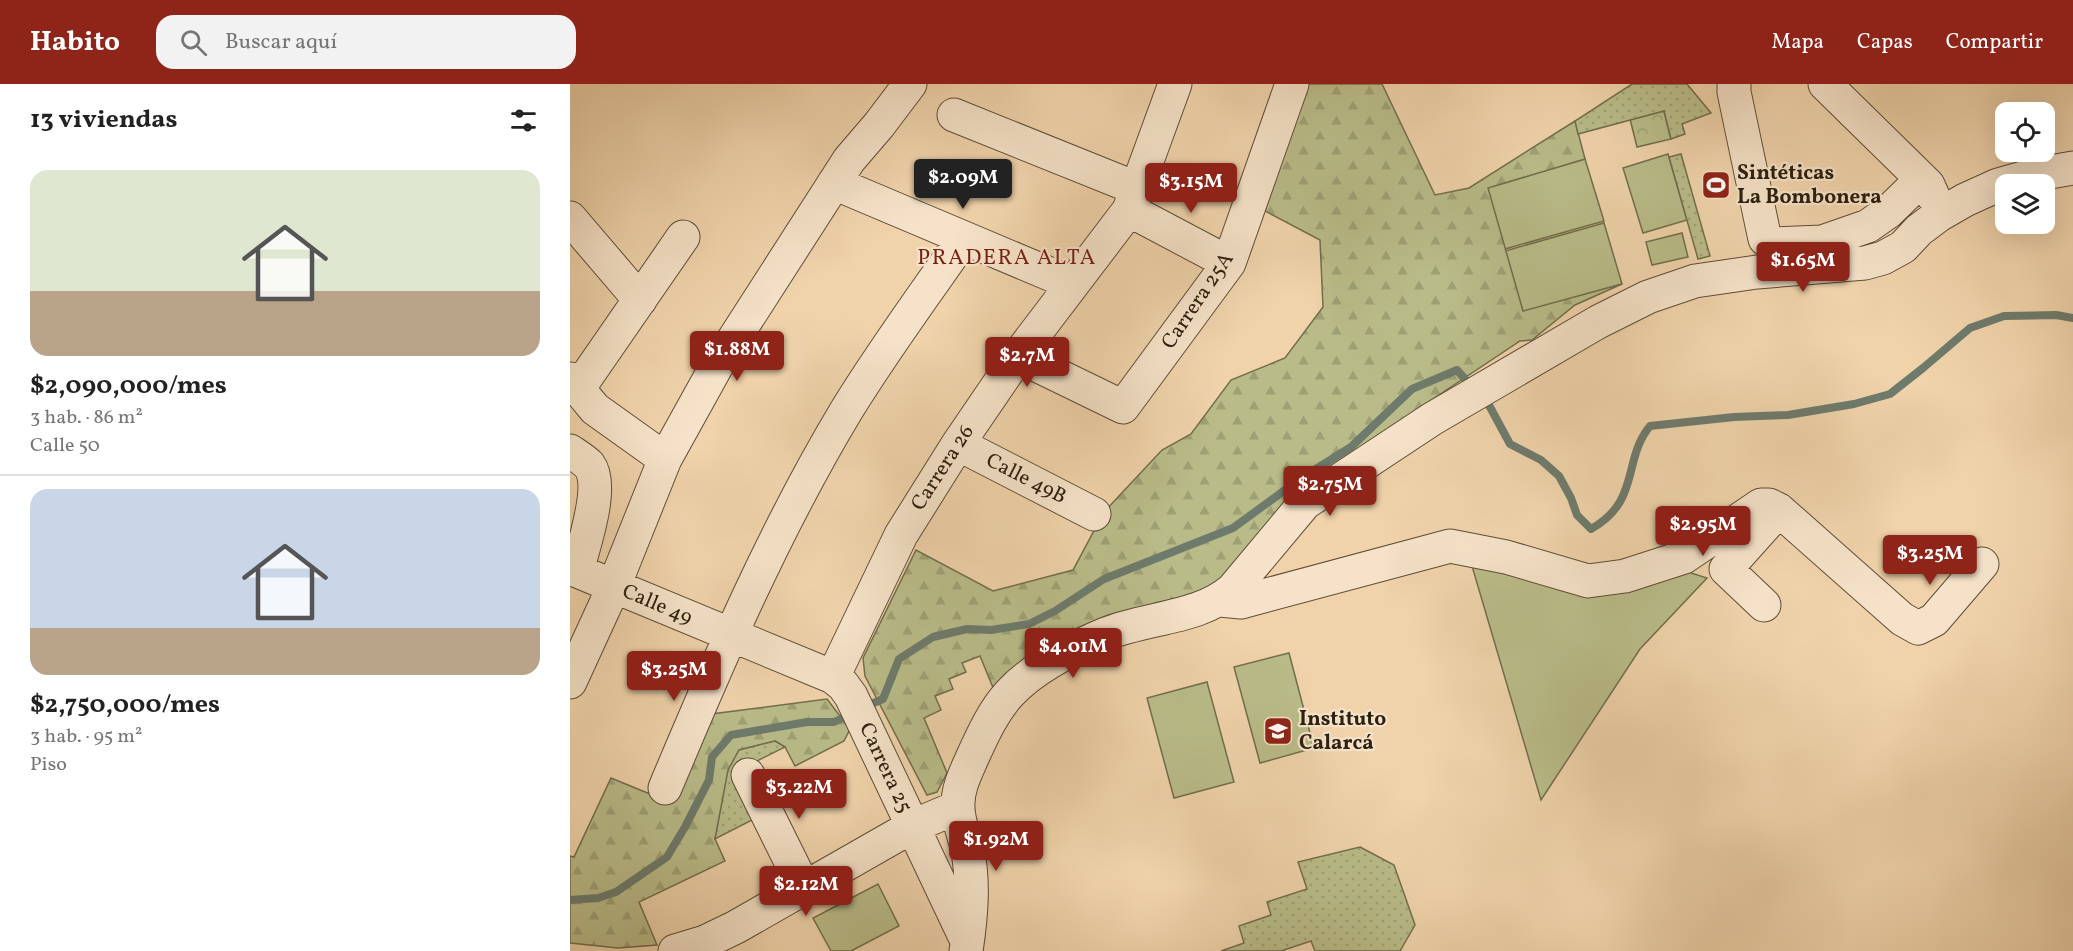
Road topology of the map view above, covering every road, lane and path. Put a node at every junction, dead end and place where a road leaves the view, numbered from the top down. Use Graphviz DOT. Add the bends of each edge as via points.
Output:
graph roads {
  1 [pos="910,84"];
  2 [pos="1175,84"];
  3 [pos="1292,84"];
  4 [pos="1734,84"];
  5 [pos="1825,84"];
  6 [pos="954,115"];
  7 [pos="2073,168"];
  8 [pos="1922,179"];
  9 [pos="834,183"];
  10 [pos="1133,200"];
  11 [pos="1939,215"];
  12 [pos="570,218"];
  13 [pos="683,237"];
  14 [pos="964,238"];
  15 [pos="1229,263"];
  16 [pos="1071,284"];
  17 [pos="640,300"];
  18 [pos="1018,356"];
  19 [pos="574,384"];
  20 [pos="958,444"];
  21 [pos="570,451"];
  22 [pos="665,459"];
  23 [pos="1779,510"];
  24 [pos="1094,514"];
  25 [pos="1982,564"];
  26 [pos="574,569"];
  27 [pos="614,586"];
  28 [pos="1220,600"];
  29 [pos="1764,605"];
  30 [pos="729,635"];
  31 [pos="570,682"];
  32 [pos="842,686"];
  33 [pos="748,775"];
  34 [pos="665,788"];
  35 [pos="958,807"];
  36 [pos="913,826"];
  37 [pos="804,888"];
  38 [pos="967,946"];
  39 [pos="675,951"];
  1 -- 9 [label="street"];
  2 -- 10 [label="street, Carrera 26"];
  3 -- 15 [label="street, Carrera 25A"];
  4 -- 8 [label="street" via="1763,230 1765,238 1773,244 1822,242 1868,226"];
  5 -- 8 [label="street"];
  6 -- 10 [label="street"];
  7 -- 11 [label="street" via="1998,185"];
  8 -- 11 [label="street" via="1928,184"];
  9 -- 14 [label="street"];
  9 -- 22 [label="street" via="716,367"];
  10 -- 15 [label="street"];
  10 -- 16 [label="street, Carrera 26"];
  11 -- 28 [label="street" via="1903,247 1883,258 1695,280 1648,297 1598,322 1432,419 1305,503"];
  12 -- 17 [label="street"];
  13 -- 17 [label="street"];
  14 -- 16 [label="street"];
  14 -- 30 [label="street" via="846,411 785,521"];
  15 -- 18 [label="street, Carrera 25A" via="1123,407"];
  16 -- 18 [label="street, Carrera 26"];
  17 -- 19 [label="street"];
  18 -- 20 [label="street, Carrera 26"];
  19 -- 22 [label="street" via="595,408"];
  20 -- 24 [label="street, Calle 49B"];
  20 -- 32 [label="street, Carrera 26" via="901,535"];
  21 -- 26 [label="street" via="589,465 595,482 592,510"];
  22 -- 27 [label="street"];
  23 -- 25 [label="street" via="1902,619 1918,628 1934,620"];
  23 -- 28 [label="street" via="1761,505 1684,557 1625,576 1588,581 1506,557 1450,546 1241,602"];
  23 -- 29 [label="street" via="1726,569"];
  26 -- 27 [label="street, Calle 49"];
  27 -- 30 [label="street, Calle 49"];
  27 -- 31 [label="street"];
  28 -- 35 [label="street" via="1111,632 1044,666 1010,693 984,731 961,782"];
  30 -- 32 [label="street, Calle 49"];
  30 -- 34 [label="street"];
  32 -- 36 [label="street, Carrera 25"];
  33 -- 37 [label="street"];
  35 -- 36 [label="street"];
  35 -- 38 [label="street" via="971,872"];
  36 -- 37 [label="street"];
  36 -- 38 [label="street, Carrera 25"];
  37 -- 39 [label="street" via="715,937"];
}
